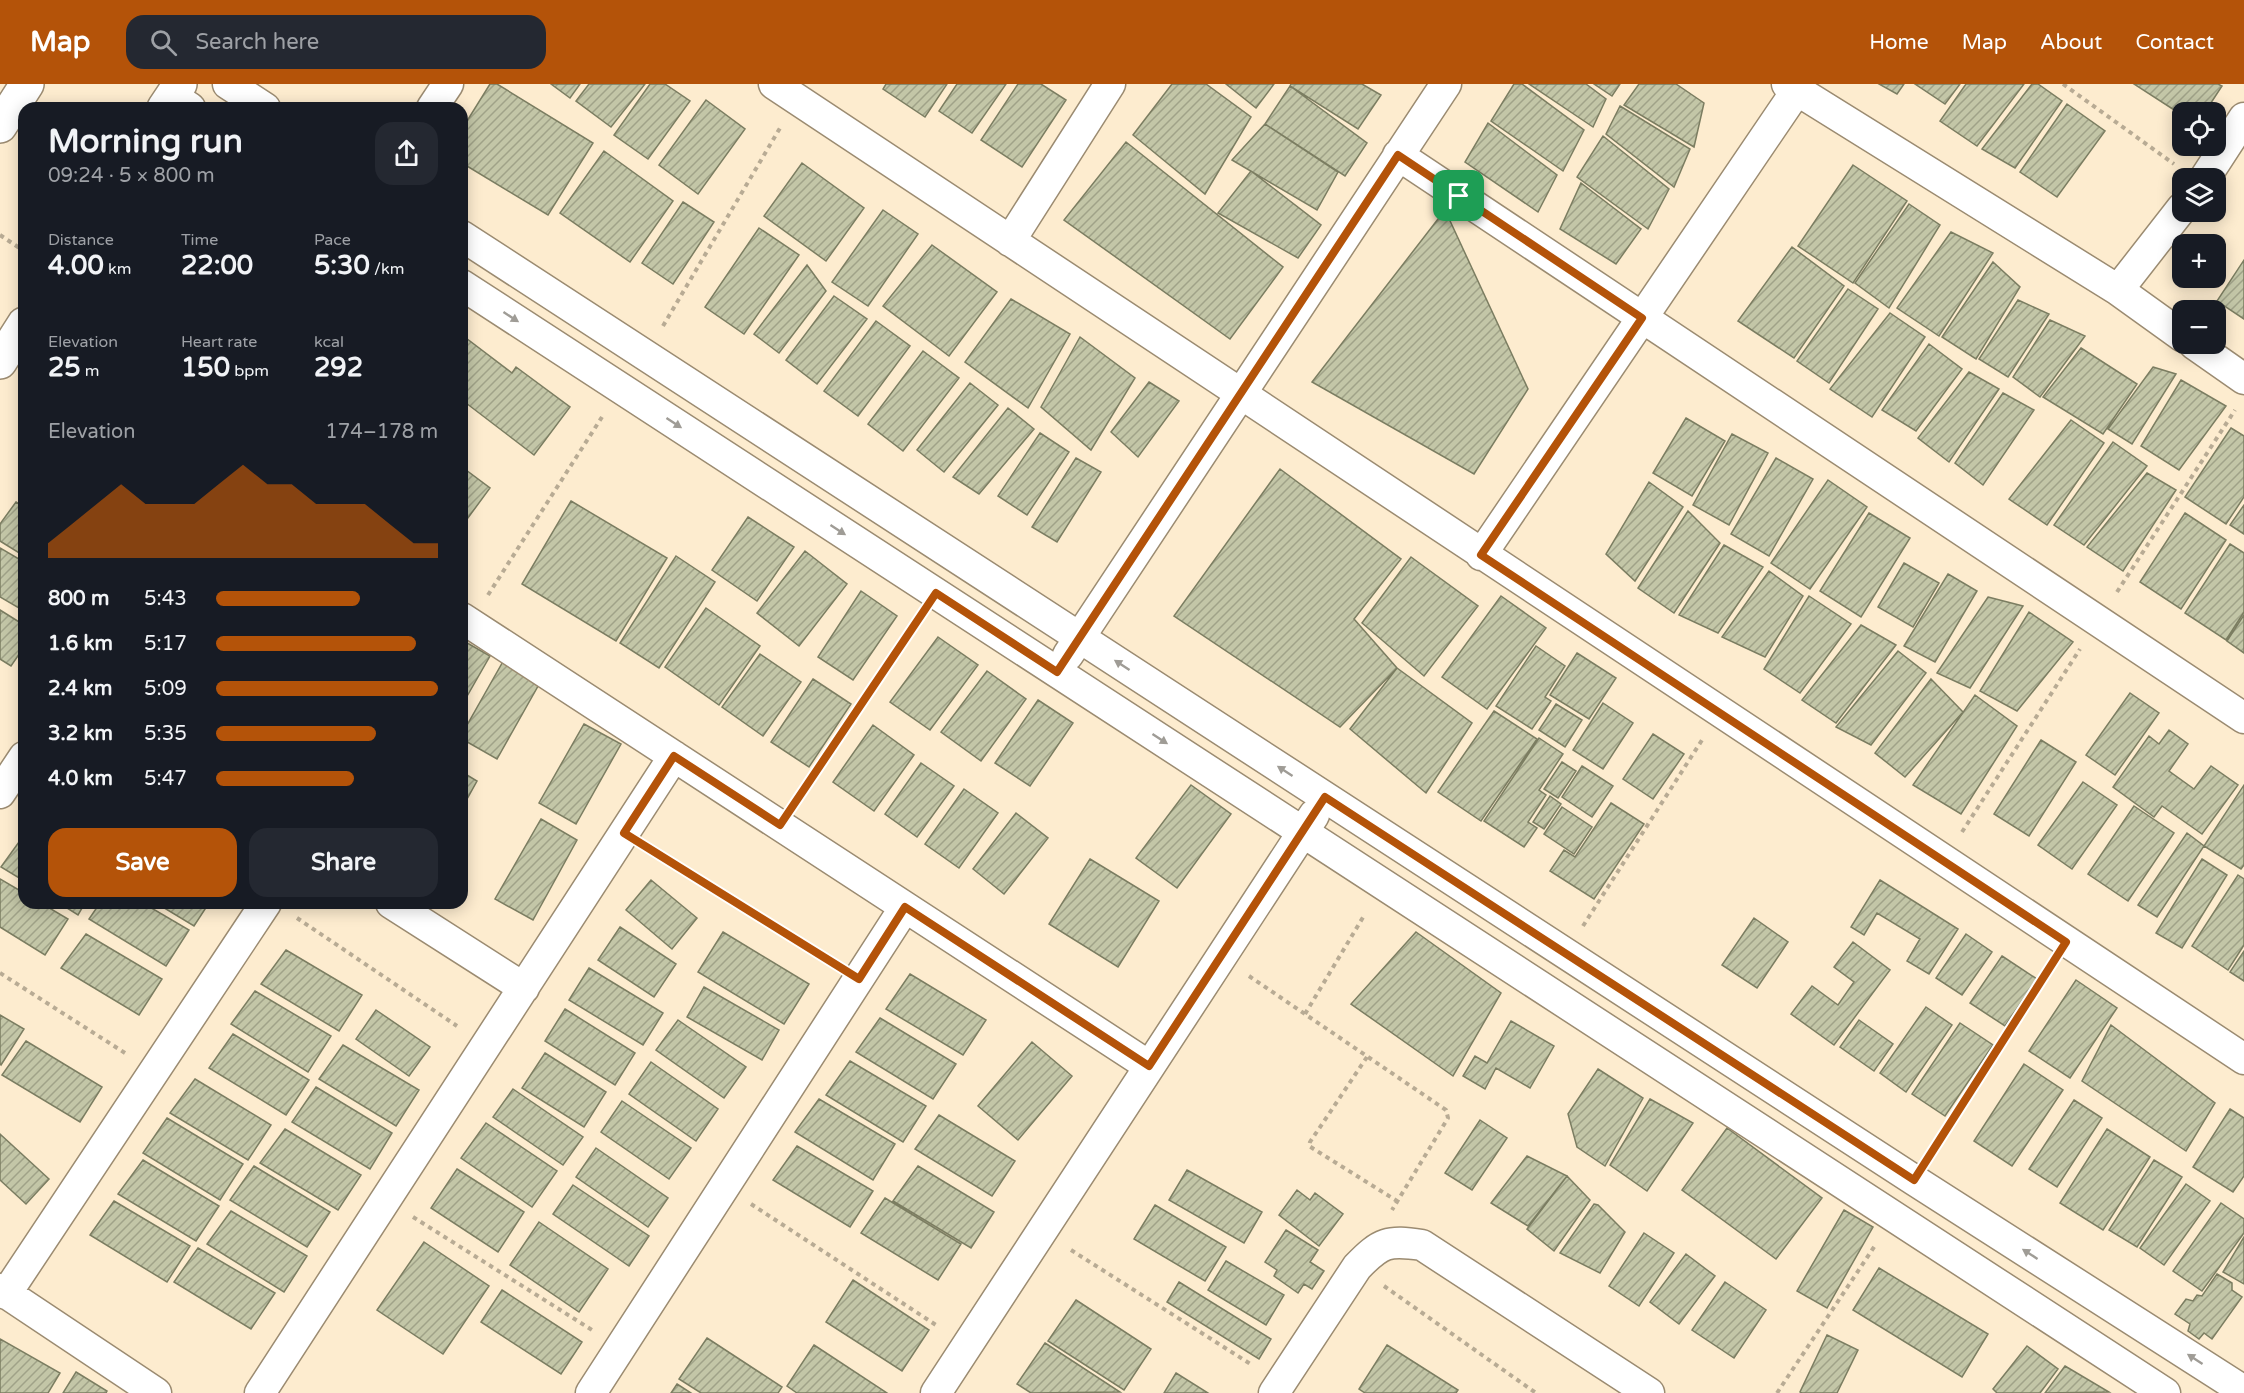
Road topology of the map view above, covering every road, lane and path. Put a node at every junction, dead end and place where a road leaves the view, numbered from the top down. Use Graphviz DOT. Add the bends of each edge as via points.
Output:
graph roads {
  1 [pos="27,84"];
  2 [pos="228,84"];
  3 [pos="448,84"];
  4 [pos="1110,84"];
  5 [pos="1446,84"];
  6 [pos="2063,84"];
  7 [pos="1792,87"];
  8 [pos="786,92"];
  9 [pos="256,102"];
  10 [pos="436,102"];
  11 [pos="2244,118"];
  12 [pos="0,126"];
  13 [pos="1398,155"];
  14 [pos="2175,165"];
  15 [pos="2212,168"];
  16 [pos="2172,221"];
  17 [pos="0,235"];
  18 [pos="468,240"];
  19 [pos="1010,241"];
  20 [pos="18,247"];
  21 [pos="468,289"];
  22 [pos="2118,290"];
  23 [pos="1642,318"];
  24 [pos="2172,329"];
  25 [pos="18,334"];
  26 [pos="2208,354"];
  27 [pos="646,356"];
  28 [pos="0,362"];
  29 [pos="2244,379"];
  30 [pos="620,388"];
  31 [pos="1241,394"];
  32 [pos="1481,555"];
  33 [pos="936,593"];
  34 [pos="468,617"];
  35 [pos="468,621"];
  36 [pos="1080,638"];
  37 [pos="1057,672"];
  38 [pos="1720,712"];
  39 [pos="2244,718"];
  40 [pos="674,756"];
  41 [pos="18,766"];
  42 [pos="0,793"];
  43 [pos="1325,797"];
  44 [pos="780,825"];
  45 [pos="1303,832"];
  46 [pos="624,833"];
  47 [pos="1383,884"];
  48 [pos="905,907"];
  49 [pos="262,909"];
  50 [pos="400,909"];
  51 [pos="293,916"];
  52 [pos="2066,942"];
  53 [pos="1566,953"];
  54 [pos="1221,957"];
  55 [pos="0,973"];
  56 [pos="859,979"];
  57 [pos="524,988"];
  58 [pos="1305,1014"];
  59 [pos="486,1046"];
  60 [pos="1367,1057"];
  61 [pos="2244,1059"];
  62 [pos="1149,1066"];
  63 [pos="154,1071"];
  64 [pos="1914,1180"];
  65 [pos="724,1187"];
  66 [pos="387,1200"];
  67 [pos="1397,1201"];
  68 [pos="1392,1211"];
  69 [pos="1894,1217"];
  70 [pos="1041,1231"];
  71 [pos="1357,1267"];
  72 [pos="3,1292"];
  73 [pos="967,1345"];
  74 [pos="620,1348"];
  75 [pos="1616,1384"];
  76 [pos="1277,1388"];
  77 [pos="2244,1391"];
  78 [pos="156,1393"];
  79 [pos="260,1393"];
  80 [pos="591,1393"];
  81 [pos="936,1393"];
  82 [pos="1536,1393"];
  83 [pos="1649,1393"];
  84 [pos="1777,1393"];
  85 [pos="2165,1393"];
  1 -- 12 [label="street"];
  2 -- 9 [label="street"];
  3 -- 10 [label="street"];
  4 -- 19 [label="street"];
  5 -- 13 [label="street"];
  6 -- 14 [label="path"];
  7 -- 22 [label="street"];
  7 -- 23 [label="street"];
  8 -- 19 [label="street"];
  8 -- 27 [label="path"];
  11 -- 15 [label="street"];
  13 -- 23 [label="street"];
  13 -- 31 [label="street"];
  16 -- 22 [label="street"];
  17 -- 20 [label="path"];
  18 -- 27 [label="street"];
  19 -- 31 [label="street"];
  21 -- 30 [label="street, one-way"];
  22 -- 24 [label="street"];
  23 -- 32 [label="street"];
  23 -- 39 [label="street"];
  25 -- 28 [label="street"];
  26 -- 29 [label="street"];
  27 -- 36 [label="street"];
  30 -- 33 [label="street, one-way"];
  30 -- 34 [label="path"];
  31 -- 32 [label="street"];
  31 -- 36 [label="street"];
  32 -- 38 [label="street"];
  33 -- 37 [label="street"];
  33 -- 44 [label="path"];
  35 -- 40 [label="street"];
  36 -- 37 [label="street"];
  43 -- 36 [label="street, one-way"];
  37 -- 45 [label="street, one-way"];
  38 -- 52 [label="street"];
  38 -- 53 [label="path"];
  40 -- 44 [label="street"];
  40 -- 46 [label="street"];
  41 -- 42 [label="street"];
  43 -- 45 [label="street"];
  43 -- 53 [label="street"];
  44 -- 48 [label="street"];
  45 -- 47 [label="street"];
  45 -- 54 [label="street"];
  46 -- 56 [label="path"];
  46 -- 57 [label="street"];
  47 -- 58 [label="path"];
  47 -- 69 [label="street"];
  48 -- 56 [label="street"];
  48 -- 62 [label="street"];
  49 -- 63 [label="street"];
  50 -- 57 [label="street"];
  51 -- 59 [label="path"];
  52 -- 61 [label="street"];
  52 -- 64 [label="path"];
  53 -- 64 [label="street"];
  54 -- 58 [label="path"];
  54 -- 62 [label="street"];
  55 -- 63 [label="path"];
  56 -- 65 [label="street"];
  57 -- 59 [label="street"];
  58 -- 60 [label="path"];
  59 -- 66 [label="street"];
  60 -- 67 [label="path" via="1448,1113"];
  60 -- 67 [label="path" via="1309,1146"];
  62 -- 70 [label="street"];
  63 -- 72 [label="street"];
  77 -- 64 [label="street, one-way"];
  65 -- 73 [label="path"];
  65 -- 74 [label="street"];
  66 -- 74 [label="path"];
  66 -- 79 [label="street"];
  67 -- 68 [label="path"];
  69 -- 84 [label="path"];
  69 -- 85 [label="street"];
  70 -- 73 [label="street"];
  70 -- 76 [label="path"];
  71 -- 75 [label="street" via="1374,1250 1398,1241 1422,1245"];
  71 -- 76 [label="street"];
  71 -- 82 [label="path"];
  72 -- 78 [label="street"];
  73 -- 81 [label="street"];
  74 -- 80 [label="street"];
  75 -- 83 [label="street"];
}
